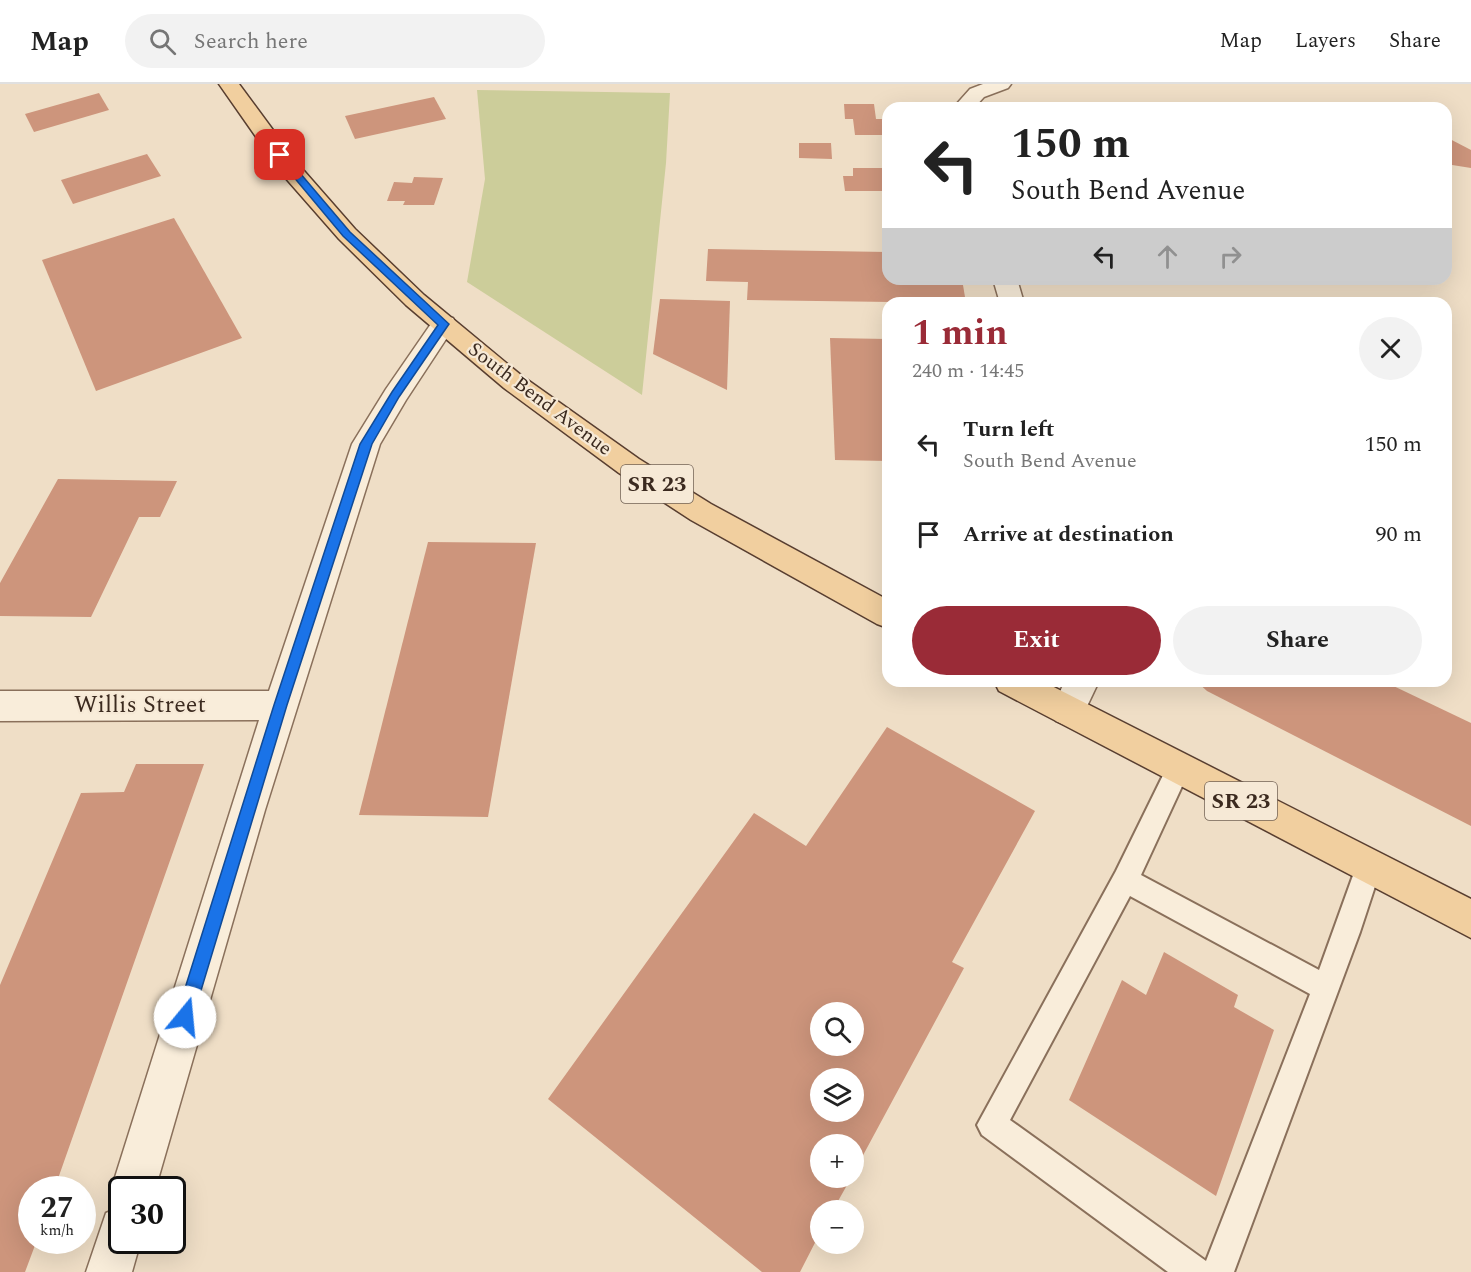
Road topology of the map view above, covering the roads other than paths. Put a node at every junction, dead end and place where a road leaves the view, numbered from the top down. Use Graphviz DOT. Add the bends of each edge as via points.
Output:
graph roads {
  1 [pos="229,84"];
  2 [pos="1001,84"];
  3 [pos="968,102"];
  4 [pos="444,324"];
  5 [pos="882,612"];
  6 [pos="1037,687"];
  7 [pos="1075,696"];
  8 [pos="280,705"];
  9 [pos="0,706"];
  10 [pos="1178,770"];
  11 [pos="1369,865"];
  12 [pos="1125,880"];
  13 [pos="1471,919"];
  14 [pos="1324,987"];
  15 [pos="137,1176"];
  16 [pos="114,1254"];
  17 [pos="109,1272"];
  18 [pos="1195,1272"];
  19 [pos="1218,1272"];
  1 -- 4 [label="main road, South Bend Avenue / SR 23" via="290,169 346,234"];
  2 -- 3 [label="street" via="977,93"];
  4 -- 5 [label="main road, South Bend Avenue / SR 23" via="545,406 629,466 701,512"];
  4 -- 8 [label="street" via="366,444"];
  6 -- 7 [label="main road, SR 23"];
  7 -- 10 [label="main road, SR 23"];
  8 -- 9 [label="street, Willis Street"];
  8 -- 15 [label="street"];
  10 -- 11 [label="main road, SR 23"];
  10 -- 12 [label="lane"];
  11 -- 13 [label="main road, SR 23"];
  11 -- 14 [label="lane"];
  12 -- 14 [label="lane"];
  12 -- 18 [label="lane" via="992,1125"];
  14 -- 19 [label="lane"];
  16 -- 17 [label="street"];
}
